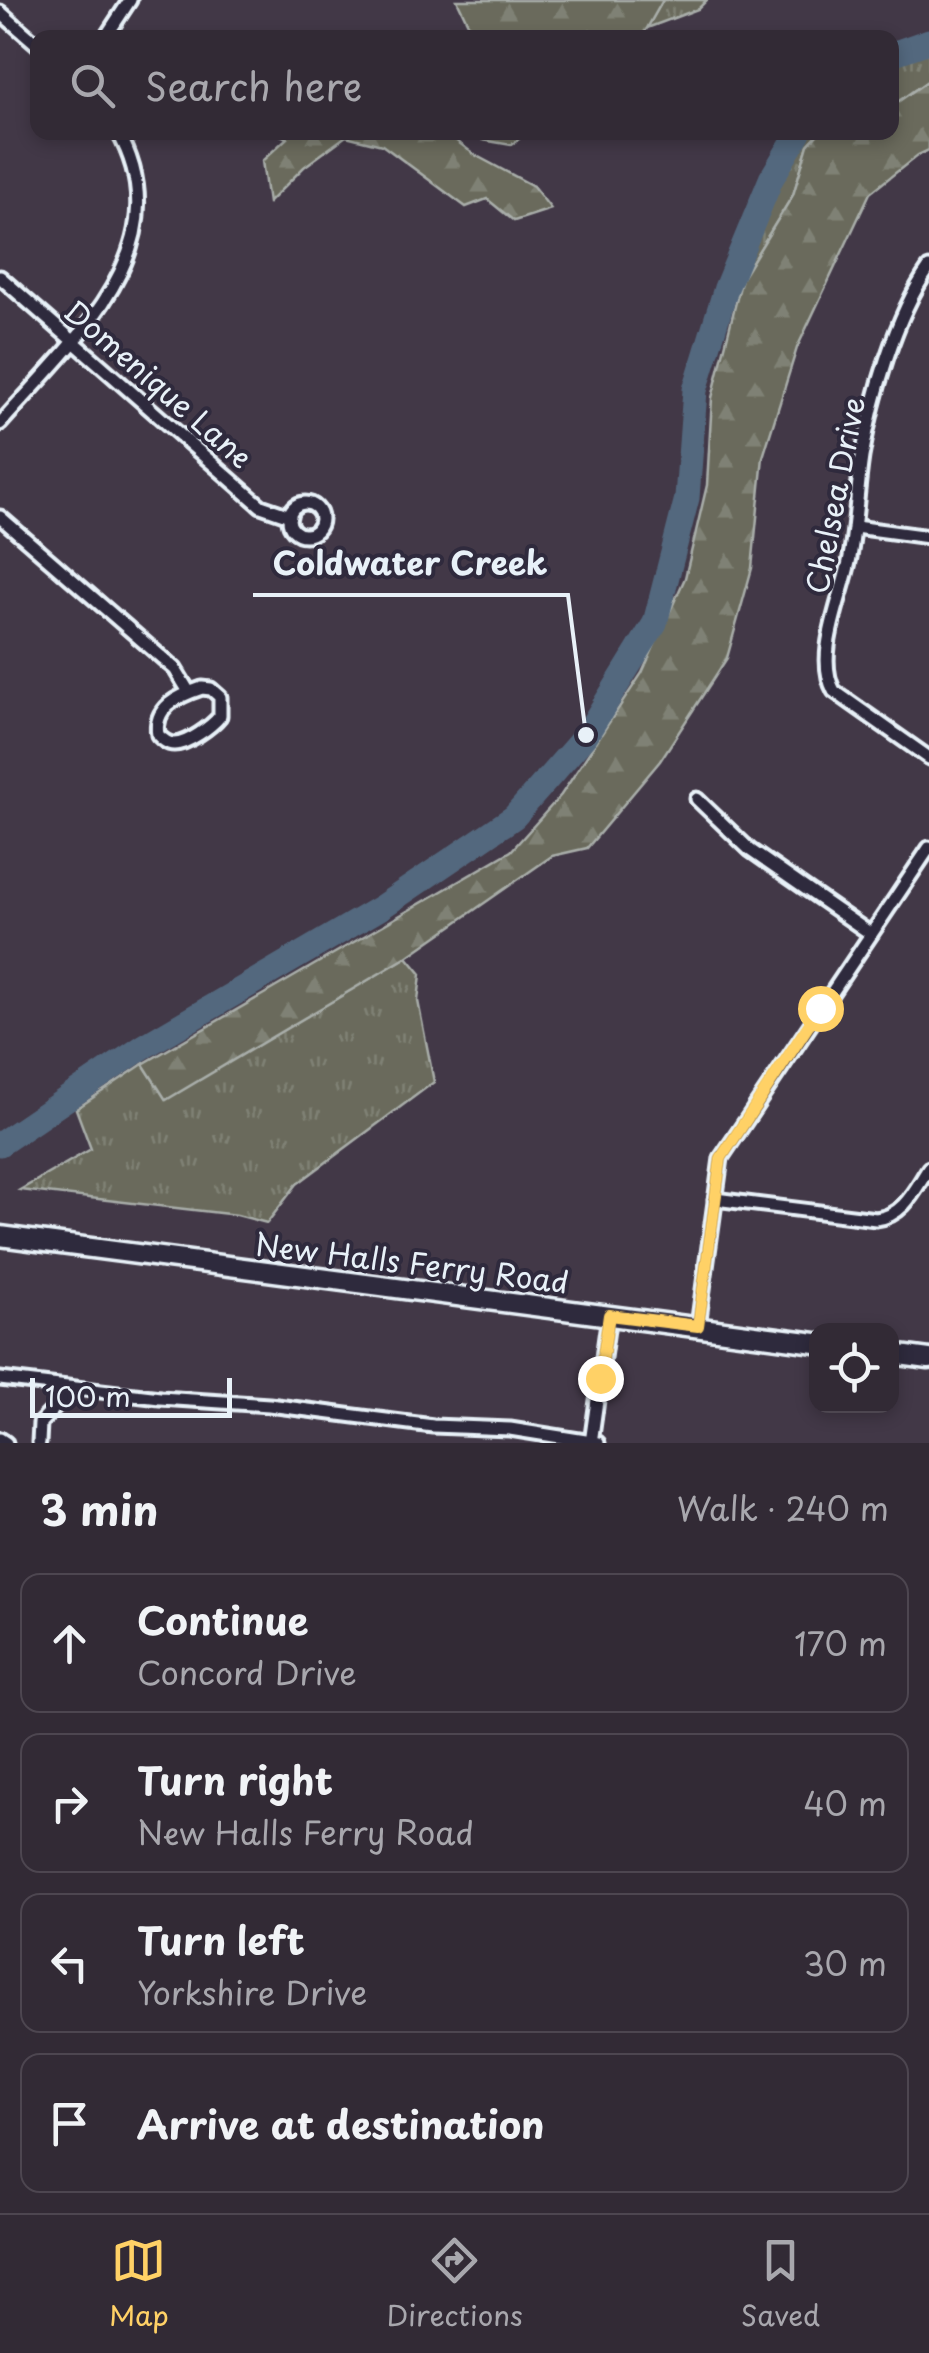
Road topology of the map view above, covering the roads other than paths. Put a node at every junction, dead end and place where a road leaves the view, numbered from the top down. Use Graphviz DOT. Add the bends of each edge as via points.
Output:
graph roads {
  1 [pos="130,0"];
  2 [pos="0,12"];
  3 [pos="110,30"];
  4 [pos="30,38"];
  5 [pos="121,140"];
  6 [pos="929,268"];
  7 [pos="0,278"];
  8 [pos="72,341"];
  9 [pos="0,424"];
  10 [pos="290,516"];
  11 [pos="0,517"];
  12 [pos="855,527"];
  13 [pos="929,537"];
  14 [pos="190,692"];
  15 [pos="929,758"];
  16 [pos="697,799"];
  17 [pos="929,848"];
  18 [pos="871,934"];
  19 [pos="929,1168"];
  20 [pos="714,1199"];
  21 [pos="0,1236"];
  22 [pos="609,1315"];
  23 [pos="698,1326"];
  24 [pos="809,1342"];
  25 [pos="899,1355"];
  26 [pos="929,1359"];
  27 [pos="0,1379"];
  28 [pos="72,1390"];
  29 [pos="39,1443"];
  30 [pos="593,1443"];
  1 -- 3 [label="street"];
  2 -- 4 [label="street"];
  5 -- 8 [label="street" via="136,191 132,243 111,294"];
  6 -- 12 [label="street, Chelsea Drive" via="891,350 867,432"];
  7 -- 8 [label="street, Domenique Lane"];
  8 -- 9 [label="street"];
  8 -- 10 [label="street, Domenique Lane" via="262,506"];
  11 -- 14 [label="street" via="174,669"];
  12 -- 13 [label="street"];
  12 -- 15 [label="street, Chelsea Drive" via="825,660 828,680 842,698"];
  14 -- 14 [label="street" via="156,720 164,740 183,741 220,716 220,697 211,689"];
  16 -- 18 [label="street" via="750,850"];
  17 -- 18 [label="street"];
  18 -- 20 [label="street" via="721,1158"];
  19 -- 20 [label="street" via="891,1217"];
  20 -- 23 [label="street"];
  21 -- 22 [label="main road, New Halls Ferry Road"];
  22 -- 23 [label="main road, New Halls Ferry Road"];
  22 -- 30 [label="street"];
  23 -- 24 [label="main road, New Halls Ferry Road"];
  25 -- 26 [label="main road"];
  27 -- 28 [label="street"];
  28 -- 29 [label="street" via="40,1422"];
  28 -- 30 [label="street" via="510,1429"];
}
